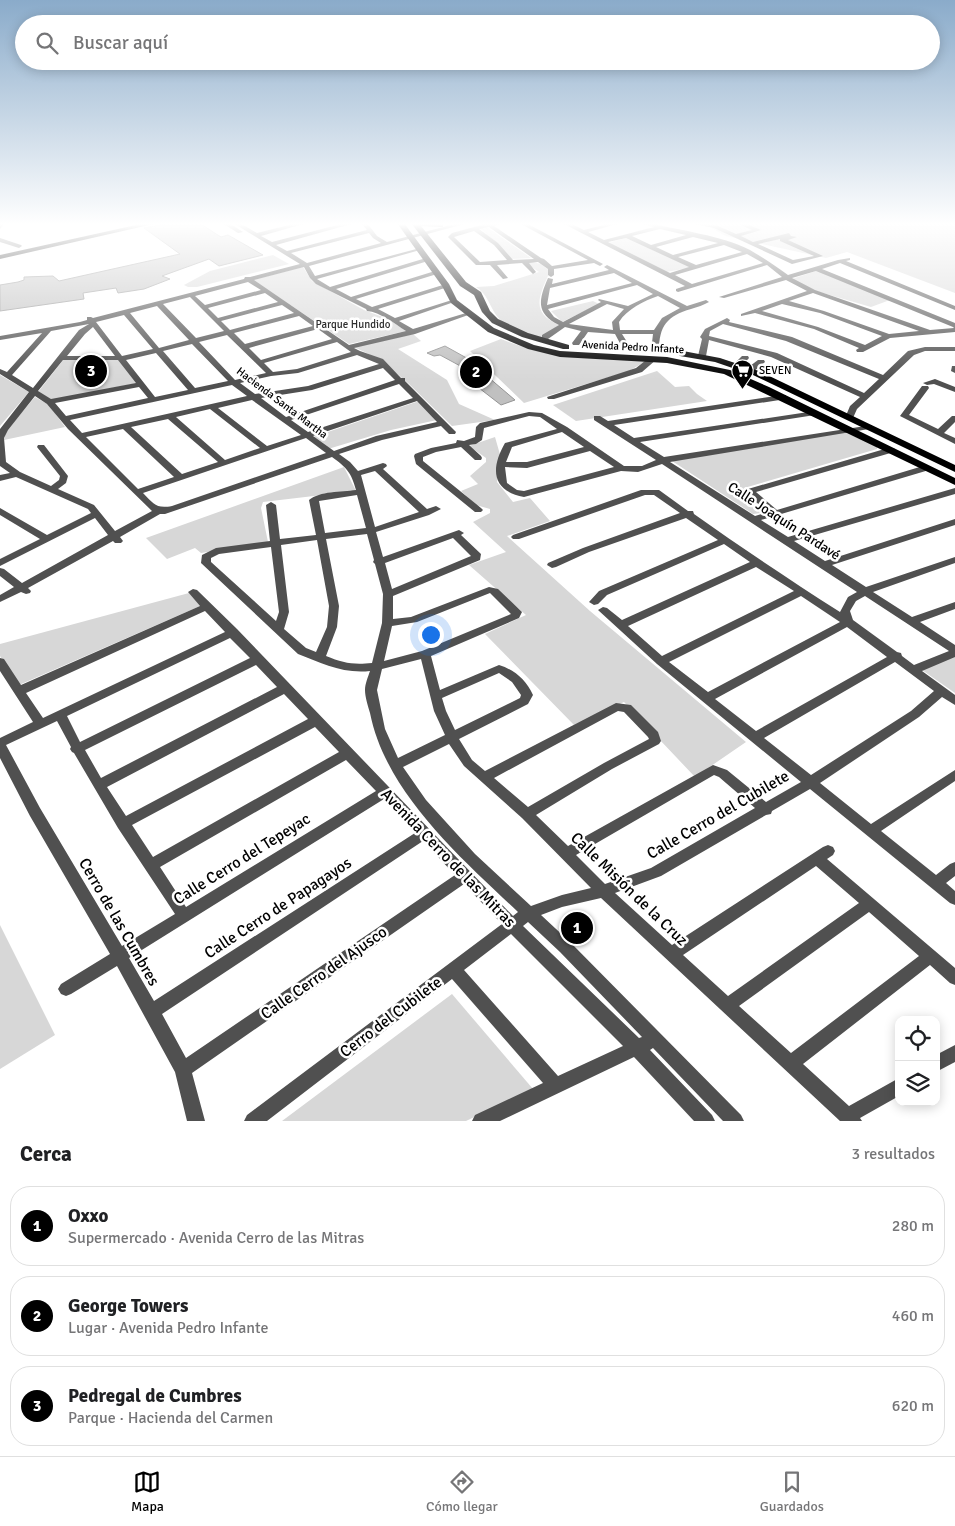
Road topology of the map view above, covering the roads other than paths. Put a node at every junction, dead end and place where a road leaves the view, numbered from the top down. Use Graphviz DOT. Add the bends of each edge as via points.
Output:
graph roads {
  1 [pos="258,275"];
  2 [pos="311,275"];
  3 [pos="323,275"];
  4 [pos="375,275"];
  5 [pos="428,275"];
  6 [pos="438,275"];
  7 [pos="456,275"];
  8 [pos="503,275"];
  9 [pos="551,275"];
  10 [pos="596,275"];
  11 [pos="623,275"];
  12 [pos="669,275"];
  13 [pos="726,275"];
  14 [pos="783,275"];
  15 [pos="795,275"];
  16 [pos="832,275"];
  17 [pos="875,275"];
  18 [pos="247,278"];
  19 [pos="313,278"];
  20 [pos="505,278"];
  21 [pos="786,278"];
  22 [pos="638,283"];
  23 [pos="690,286"];
  24 [pos="548,287"];
  25 [pos="329,289"];
  26 [pos="474,290"];
  27 [pos="678,290"];
  28 [pos="266,291"];
  29 [pos="813,291"];
  30 [pos="190,294"];
  31 [pos="658,294"];
  32 [pos="593,295"];
  33 [pos="452,296"];
  34 [pos="722,297"];
  35 [pos="350,299"];
  36 [pos="482,301"];
  37 [pos="283,302"];
  38 [pos="606,302"];
  39 [pos="706,302"];
  40 [pos="783,302"];
  41 [pos="158,303"];
  42 [pos="203,307"];
  43 [pos="545,308"];
  44 [pos="628,308"];
  45 [pos="686,308"];
  46 [pos="955,308"];
  47 [pos="369,310"];
  48 [pos="125,312"];
  49 [pos="755,312"];
  50 [pos="300,314"];
  51 [pos="468,314"];
  52 [pos="743,315"];
  53 [pos="735,318"];
  54 [pos="217,320"];
  55 [pos="394,320"];
  56 [pos="91,321"];
  57 [pos="722,322"];
  58 [pos="564,325"];
  59 [pos="955,326"];
  60 [pos="318,327"];
  61 [pos="586,329"];
  62 [pos="48,330"];
  63 [pos="955,330"];
  64 [pos="618,331"];
  65 [pos="412,332"];
  66 [pos="657,332"];
  67 [pos="928,332"];
  68 [pos="230,333"];
  69 [pos="888,336"];
  70 [pos="545,337"];
  71 [pos="704,337"];
  72 [pos="1,338"];
  73 [pos="337,340"];
  74 [pos="195,342"];
  75 [pos="576,343"];
  76 [pos="625,345"];
  77 [pos="244,347"];
  78 [pos="348,347"];
  79 [pos="955,349"];
  80 [pos="159,350"];
  81 [pos="357,353"];
  82 [pos="654,355"];
  83 [pos="702,356"];
  84 [pos="62,358"];
  85 [pos="121,358"];
  86 [pos="745,358"];
  87 [pos="260,362"];
  88 [pos="761,362"];
  89 [pos="384,365"];
  90 [pos="737,366"];
  91 [pos="750,371"];
  92 [pos="4,373"];
  93 [pos="271,374"];
  94 [pos="883,378"];
  95 [pos="402,380"];
  96 [pos="233,382"];
  97 [pos="141,384"];
  98 [pos="955,390"];
  99 [pos="193,391"];
  100 [pos="34,392"];
  101 [pos="864,396"];
  102 [pos="254,397"];
  103 [pos="551,397"];
  104 [pos="783,397"];
  105 [pos="419,398"];
  106 [pos="153,400"];
  107 [pos="50,402"];
  108 [pos="212,407"];
  109 [pos="815,412"];
  110 [pos="851,413"];
  111 [pos="170,416"];
  112 [pos="597,418"];
  113 [pos="955,418"];
  114 [pos="64,419"];
  115 [pos="284,420"];
  116 [pos="444,423"];
  117 [pos="606,424"];
  118 [pos="125,426"];
  119 [pos="869,427"];
  120 [pos="564,429"];
  121 [pos="849,429"];
  122 [pos="939,433"];
  123 [pos="81,436"];
  124 [pos="307,436"];
  125 [pos="458,438"];
  126 [pos="632,441"];
  127 [pos="955,441"];
  128 [pos="41,447"];
  129 [pos="591,448"];
  130 [pos="266,449"];
  131 [pos="891,450"];
  132 [pos="332,453"];
  133 [pos="478,458"];
  134 [pos="664,460"];
  135 [pos="224,463"];
  136 [pos="503,464"];
  137 [pos="621,468"];
  138 [pos="926,468"];
  139 [pos="955,469"];
  140 [pos="17,474"];
  141 [pos="356,474"];
  142 [pos="180,477"];
  143 [pos="0,478"];
  144 [pos="955,482"];
  145 [pos="52,489"];
  146 [pos="955,491"];
  147 [pos="137,492"];
  148 [pos="361,492"];
  149 [pos="271,505"];
  150 [pos="436,509"];
  151 [pos="478,510"];
  152 [pos="0,511"];
  153 [pos="166,511"];
  154 [pos="97,513"];
  155 [pos="426,513"];
  156 [pos="690,513"];
  157 [pos="775,513"];
  158 [pos="755,519"];
  159 [pos="955,522"];
  160 [pos="370,531"];
  161 [pos="321,537"];
  162 [pos="516,537"];
  163 [pos="46,538"];
  164 [pos="116,539"];
  165 [pos="726,540"];
  166 [pos="789,540"];
  167 [pos="276,543"];
  168 [pos="955,560"];
  169 [pos="378,562"];
  170 [pos="758,562"];
  171 [pos="0,563"];
  172 [pos="826,564"];
  173 [pos="552,565"];
  174 [pos="0,572"];
  175 [pos="24,589"];
  176 [pos="193,592"];
  177 [pos="803,592"];
  178 [pos="866,592"];
  179 [pos="388,594"];
  180 [pos="0,599"];
  181 [pos="594,602"];
  182 [pos="955,605"];
  183 [pos="0,606"];
  184 [pos="206,606"];
  185 [pos="603,610"];
  186 [pos="913,621"];
  187 [pos="848,622"];
  188 [pos="387,623"];
  189 [pos="621,625"];
  190 [pos="279,628"];
  191 [pos="233,632"];
  192 [pos="955,651"];
  193 [pos="425,654"];
  194 [pos="896,656"];
  195 [pos="258,659"];
  196 [pos="320,659"];
  197 [pos="661,661"];
  198 [pos="0,662"];
  199 [pos="375,668"];
  200 [pos="915,670"];
  201 [pos="286,688"];
  202 [pos="19,691"];
  203 [pos="941,692"];
  204 [pos="436,696"];
  205 [pos="707,698"];
  206 [pos="955,702"];
  207 [pos="60,715"];
  208 [pos="317,720"];
  209 [pos="40,723"];
  210 [pos="755,737"];
  211 [pos="452,738"];
  212 [pos="0,744"];
  213 [pos="76,749"];
  214 [pos="348,753"];
  215 [pos="395,765"];
  216 [pos="955,775"];
  217 [pos="484,776"];
  218 [pos="811,782"];
  219 [pos="99,786"];
  220 [pos="385,792"];
  221 [pos="766,810"];
  222 [pos="527,814"];
  223 [pos="123,824"];
  224 [pos="871,831"];
  225 [pos="424,834"];
  226 [pos="566,854"];
  227 [pos="150,866"];
  228 [pos="955,868"];
  229 [pos="464,876"];
  230 [pos="936,883"];
  231 [pos="603,891"];
  232 [pos="955,899"];
  233 [pos="869,904"];
  234 [pos="528,913"];
  235 [pos="184,916"];
  236 [pos="512,925"];
  237 [pos="671,954"];
  238 [pos="930,956"];
  239 [pos="118,958"];
  240 [pos="453,969"];
  241 [pos="955,978"];
  242 [pos="66,989"];
  243 [pos="727,1006"];
  244 [pos="152,1012"];
  245 [pos="655,1039"];
  246 [pos="637,1048"];
  247 [pos="955,1052"];
  248 [pos="940,1061"];
  249 [pos="791,1062"];
  250 [pos="183,1070"];
  251 [pos="556,1086"];
  252 [pos="895,1089"];
  253 [pos="850,1118"];
  254 [pos="196,1121"];
  255 [pos="253,1121"];
  256 [pos="481,1121"];
  257 [pos="706,1121"];
  258 [pos="735,1121"];
  1 -- 18 [label="street"];
  2 -- 19 [label="street"];
  3 -- 19 [label="street"];
  4 -- 25 [label="street"];
  5 -- 35 [label="street"];
  6 -- 33 [label="main road, Avenida Pedro Infante"];
  7 -- 26 [label="main road, Avenida Pedro Infante"];
  8 -- 20 [label="street"];
  9 -- 24 [label="street"];
  10 -- 24 [label="street"];
  11 -- 22 [label="street"];
  12 -- 23 [label="street"];
  13 -- 23 [label="street"];
  14 -- 21 [label="street"];
  15 -- 21 [label="street"];
  16 -- 59 [label="street"];
  17 -- 46 [label="street"];
  18 -- 28 [label="street"];
  18 -- 30 [label="street"];
  18 -- 56 [label="street"];
  19 -- 25 [label="street"];
  21 -- 29 [label="street"];
  21 -- 34 [label="street"];
  22 -- 31 [label="street"];
  22 -- 32 [label="street"];
  23 -- 27 [label="street"];
  24 -- 43 [label="street"];
  25 -- 35 [label="street"];
  26 -- 33 [label="main road"];
  26 -- 36 [label="main road, Avenida Pedro Infante"];
  28 -- 37 [label="street"];
  28 -- 42 [label="street"];
  29 -- 40 [label="street"];
  29 -- 67 [label="street"];
  30 -- 41 [label="street"];
  30 -- 42 [label="street"];
  31 -- 44 [label="street"];
  31 -- 45 [label="street"];
  32 -- 38 [label="street"];
  32 -- 43 [label="street"];
  33 -- 36 [label="main road" via="472,305"];
  33 -- 47 [label="street"];
  33 -- 51 [label="main road, Avenida Pedro Infante"];
  33 -- 55 [label="street"];
  35 -- 47 [label="street"];
  36 -- 82 [label="main road, Avenida Pedro Infante" via="499,324 539,340 583,349"];
  37 -- 50 [label="street"];
  37 -- 54 [label="street"];
  38 -- 44 [label="street"];
  38 -- 58 [label="street"];
  39 -- 45 [label="street"];
  40 -- 49 [label="street"];
  40 -- 69 [label="street"];
  41 -- 48 [label="street"];
  41 -- 74 [label="street, Hacienda Santa Martha"];
  42 -- 54 [label="street"];
  43 -- 58 [label="street" via="550,316"];
  44 -- 64 [label="street" via="615,324"];
  45 -- 66 [label="street" via="664,320"];
  47 -- 55 [label="street"];
  48 -- 56 [label="street"];
  48 -- 80 [label="street"];
  49 -- 52 [label="street"];
  49 -- 69 [label="street" via="809,326 862,348"];
  50 -- 60 [label="street"];
  50 -- 68 [label="street"];
  51 -- 65 [label="street"];
  51 -- 82 [label="main road, Avenida Pedro Infante" via="491,330 546,351 589,357"];
  53 -- 57 [label="street"];
  54 -- 68 [label="street"];
  55 -- 65 [label="street"];
  56 -- 62 [label="street"];
  56 -- 72 [label="street"];
  56 -- 84 [label="street"];
  56 -- 85 [label="street"];
  57 -- 71 [label="street" via="708,328"];
  57 -- 94 [label="street" via="789,338"];
  58 -- 61 [label="street"];
  58 -- 70 [label="street"];
  60 -- 73 [label="street"];
  60 -- 77 [label="street"];
  61 -- 64 [label="street"];
  61 -- 75 [label="street"];
  62 -- 72 [label="street"];
  62 -- 92 [label="street"];
  63 -- 67 [label="street"];
  64 -- 66 [label="street"];
  64 -- 76 [label="street"];
  65 -- 78 [label="street"];
  66 -- 82 [label="street"];
  67 -- 69 [label="street"];
  68 -- 74 [label="street"];
  68 -- 77 [label="street"];
  71 -- 83 [label="street"];
  71 -- 101 [label="street" via="774,355"];
  73 -- 78 [label="street"];
  73 -- 87 [label="street"];
  74 -- 80 [label="street"];
  74 -- 96 [label="street, Hacienda Santa Martha"];
  77 -- 87 [label="street"];
  78 -- 81 [label="street"];
  79 -- 94 [label="street" via="916,351"];
  80 -- 85 [label="street"];
  80 -- 99 [label="street"];
  81 -- 89 [label="street"];
  81 -- 93 [label="street" via="298,371"];
  82 -- 83 [label="main road, Avenida Pedro Infante"];
  82 -- 103 [label="street" via="639,370"];
  82 -- 104 [label="main road, Avenida Pedro Infante" via="722,370"];
  83 -- 90 [label="main road, Avenida Pedro Infante"];
  84 -- 85 [label="street"];
  84 -- 100 [label="street"];
  85 -- 97 [label="street"];
  86 -- 90 [label="street"];
  87 -- 93 [label="street"];
  88 -- 91 [label="street"];
  89 -- 95 [label="street"];
  89 -- 102 [label="street" via="316,387"];
  90 -- 91 [label="main road, Avenida Pedro Infante"];
  91 -- 110 [label="main road, Avenida Pedro Infante" via="839,413"];
  92 -- 100 [label="street"];
  93 -- 96 [label="street"];
  94 -- 101 [label="street"];
  95 -- 105 [label="street"];
  95 -- 115 [label="street"];
  96 -- 99 [label="street"];
  96 -- 102 [label="street, Hacienda Santa Martha"];
  97 -- 106 [label="street"];
  97 -- 107 [label="street"];
  98 -- 122 [label="street" via="938,382 926,386 905,414 905,417"];
  99 -- 106 [label="street"];
  100 -- 107 [label="street"];
  100 -- 140 [label="street" via="0,438 2,463"];
  101 -- 110 [label="street"];
  102 -- 108 [label="street"];
  102 -- 115 [label="street, Hacienda Santa Martha"];
  104 -- 109 [label="main road, Avenida Pedro Infante"];
  104 -- 117 [label="street"];
  105 -- 116 [label="street"];
  105 -- 124 [label="street"];
  106 -- 114 [label="street"];
  107 -- 114 [label="street"];
  108 -- 111 [label="street"];
  108 -- 130 [label="street"];
  109 -- 121 [label="main road, Avenida Pedro Infante"];
  109 -- 126 [label="street"];
  110 -- 119 [label="main road, Avenida Pedro Infante"];
  111 -- 118 [label="street"];
  111 -- 135 [label="street"];
  112 -- 117 [label="street, Calle Joaquín Pardavé"];
  113 -- 122 [label="street"];
  114 -- 123 [label="street"];
  115 -- 124 [label="street, Hacienda Santa Martha"];
  116 -- 125 [label="street"];
  116 -- 132 [label="street"];
  117 -- 126 [label="street, Calle Joaquín Pardavé"];
  118 -- 123 [label="street"];
  118 -- 142 [label="street"];
  119 -- 121 [label="street"];
  119 -- 139 [label="main road, Avenida Pedro Infante"];
  120 -- 125 [label="street" via="542,415 529,414 483,425 479,438"];
  120 -- 129 [label="street"];
  120 -- 136 [label="street" via="510,443 506,447"];
  121 -- 131 [label="main road, Avenida Pedro Infante"];
  121 -- 134 [label="street"];
  122 -- 127 [label="street"];
  123 -- 147 [label="street"];
  124 -- 130 [label="street"];
  124 -- 132 [label="street, Hacienda Santa Martha"];
  125 -- 133 [label="street"];
  125 -- 151 [label="street" via="424,453 418,459"];
  126 -- 134 [label="street, Calle Joaquín Pardavé"];
  128 -- 145 [label="street" via="64,476 63,481"];
  129 -- 136 [label="street" via="527,465"];
  129 -- 137 [label="street"];
  130 -- 135 [label="street"];
  131 -- 138 [label="main road, Avenida Pedro Infante"];
  131 -- 157 [label="street" via="751,491"];
  132 -- 141 [label="street, Hacienda Santa Martha"];
  132 -- 153 [label="street"];
  134 -- 137 [label="street" via="642,469"];
  134 -- 158 [label="street, Calle Joaquín Pardavé"];
  135 -- 142 [label="street"];
  136 -- 137 [label="street" via="500,480 516,493 530,493"];
  138 -- 144 [label="main road, Avenida Pedro Infante"];
  138 -- 157 [label="street"];
  140 -- 143 [label="street"];
  140 -- 145 [label="street"];
  141 -- 148 [label="street, Avenida Cerro de las Mitras"];
  141 -- 155 [label="street" via="381,466"];
  142 -- 147 [label="street"];
  145 -- 154 [label="street"];
  146 -- 166 [label="street"];
  147 -- 153 [label="street" via="152,507"];
  148 -- 160 [label="street, Avenida Cerro de las Mitras"];
  148 -- 161 [label="street" via="315,498"];
  149 -- 167 [label="street"];
  150 -- 155 [label="street"];
  152 -- 163 [label="street"];
  153 -- 164 [label="street"];
  154 -- 163 [label="street"];
  154 -- 164 [label="street"];
  155 -- 160 [label="street"];
  156 -- 162 [label="street" via="656,492 644,492"];
  156 -- 165 [label="street"];
  156 -- 173 [label="street"];
  157 -- 158 [label="street"];
  158 -- 166 [label="street, Calle Joaquín Pardavé"];
  159 -- 172 [label="street"];
  160 -- 161 [label="street"];
  160 -- 169 [label="street, Avenida Cerro de las Mitras"];
  161 -- 167 [label="street"];
  161 -- 196 [label="street" via="334,617"];
  163 -- 171 [label="street"];
  164 -- 175 [label="street"];
  165 -- 170 [label="street"];
  165 -- 181 [label="street" via="603,593"];
  166 -- 172 [label="street, Calle Joaquín Pardavé"];
  167 -- 190 [label="street" via="284,612"];
  167 -- 190 [label="street" via="216,551 206,557 206,563"];
  168 -- 178 [label="street"];
  169 -- 179 [label="street, Avenida Cerro de las Mitras"];
  169 -- 179 [label="street" via="458,533 476,554 476,558"];
  170 -- 177 [label="street"];
  170 -- 189 [label="street"];
  172 -- 178 [label="street, Calle Joaquín Pardavé"];
  174 -- 175 [label="street"];
  175 -- 180 [label="street"];
  175 -- 183 [label="street"];
  176 -- 184 [label="street, Avenida Cerro de las Mitras"];
  177 -- 187 [label="street"];
  177 -- 197 [label="street"];
  178 -- 186 [label="street, Calle Joaquín Pardavé"];
  178 -- 187 [label="street" via="848,604 845,611"];
  179 -- 188 [label="street, Avenida Cerro de las Mitras"];
  182 -- 186 [label="street"];
  184 -- 191 [label="street, Avenida Cerro de las Mitras"];
  184 -- 202 [label="street"];
  185 -- 189 [label="street"];
  186 -- 192 [label="street, Calle Joaquín Pardavé"];
  187 -- 194 [label="street"];
  187 -- 205 [label="street"];
  188 -- 193 [label="street" via="413,620 489,590 516,610 516,614"];
  188 -- 199 [label="street, Avenida Cerro de las Mitras"];
  189 -- 197 [label="street"];
  190 -- 196 [label="street" via="302,651"];
  191 -- 195 [label="street, Avenida Cerro de las Mitras"];
  191 -- 207 [label="street"];
  192 -- 200 [label="street"];
  193 -- 199 [label="street"];
  193 -- 204 [label="street, Calle Misión de la Cruz"];
  194 -- 200 [label="street"];
  194 -- 210 [label="street"];
  195 -- 201 [label="street, Avenida Cerro de las Mitras"];
  195 -- 213 [label="street"];
  196 -- 199 [label="street" via="356,669"];
  197 -- 205 [label="street"];
  198 -- 202 [label="street"];
  199 -- 215 [label="street, Avenida Cerro de las Mitras" via="371,690 373,707"];
  200 -- 203 [label="street"];
  201 -- 208 [label="street, Avenida Cerro de las Mitras"];
  201 -- 219 [label="street"];
  202 -- 209 [label="street"];
  203 -- 206 [label="street"];
  203 -- 218 [label="street, Calle Cerro del Cubilete" via="915,714"];
  204 -- 211 [label="street, Calle Misión de la Cruz"];
  204 -- 211 [label="street" via="502,669 524,689 527,696 524,701"];
  205 -- 210 [label="street"];
  207 -- 209 [label="street"];
  207 -- 213 [label="street"];
  208 -- 214 [label="street, Avenida Cerro de las Mitras"];
  208 -- 223 [label="street"];
  209 -- 212 [label="street"];
  210 -- 218 [label="street"];
  211 -- 215 [label="street"];
  211 -- 217 [label="street, Calle Misión de la Cruz" via="468,763"];
  212 -- 239 [label="street, Cerro de las Cumbres"];
  213 -- 219 [label="street"];
  214 -- 220 [label="street, Avenida Cerro de las Mitras"];
  214 -- 227 [label="street"];
  215 -- 234 [label="street, Avenida Cerro de las Mitras" via="441,828"];
  216 -- 224 [label="street"];
  217 -- 222 [label="street, Calle Misión de la Cruz"];
  217 -- 222 [label="street" via="616,707 627,708 654,735 655,741"];
  218 -- 221 [label="street, Calle Cerro del Cubilete"];
  218 -- 224 [label="street"];
  219 -- 223 [label="street"];
  220 -- 225 [label="street, Avenida Cerro de las Mitras"];
  220 -- 235 [label="street, Calle Cerro del Tepeyac"];
  221 -- 226 [label="street" via="718,770 704,774"];
  221 -- 231 [label="street, Calle Cerro del Cubilete" via="656,872"];
  222 -- 226 [label="street, Calle Misión de la Cruz"];
  223 -- 227 [label="street"];
  224 -- 230 [label="street"];
  225 -- 229 [label="street, Avenida Cerro de las Mitras"];
  225 -- 244 [label="street, Calle Cerro de Papagayos"];
  226 -- 231 [label="street, Calle Misión de la Cruz"];
  227 -- 235 [label="street"];
  228 -- 230 [label="street"];
  229 -- 236 [label="street, Avenida Cerro de las Mitras"];
  229 -- 250 [label="street, Calle Cerro del Ajusco"];
  230 -- 232 [label="street"];
  231 -- 234 [label="street, Calle Cerro del Cubilete"];
  231 -- 237 [label="street, Calle Misión de la Cruz"];
  233 -- 237 [label="street" via="823,855"];
  233 -- 238 [label="street"];
  233 -- 243 [label="street"];
  234 -- 236 [label="street, Cerro del Cubilete"];
  234 -- 245 [label="street, Avenida Cerro de las Mitras"];
  235 -- 239 [label="street, Calle Cerro del Tepeyac"];
  236 -- 240 [label="street, Cerro del Cubilete"];
  236 -- 246 [label="street, Avenida Cerro de las Mitras"];
  237 -- 243 [label="street, Calle Misión de la Cruz"];
  238 -- 241 [label="street"];
  238 -- 249 [label="street"];
  239 -- 242 [label="street, Calle Cerro del Tepeyac"];
  239 -- 244 [label="street, Cerro de las Cumbres"];
  240 -- 251 [label="street"];
  240 -- 255 [label="street, Cerro del Cubilete"];
  243 -- 249 [label="street, Calle Misión de la Cruz"];
  244 -- 250 [label="street, Cerro de las Cumbres"];
  245 -- 246 [label="street"];
  245 -- 258 [label="street, Avenida Cerro de las Mitras"];
  246 -- 251 [label="street"];
  246 -- 257 [label="street, Avenida Cerro de las Mitras"];
  247 -- 248 [label="street"];
  249 -- 253 [label="street, Calle Misión de la Cruz"];
  250 -- 254 [label="street, Cerro de las Cumbres"];
  251 -- 256 [label="street"];
  252 -- 253 [label="street"];
}
